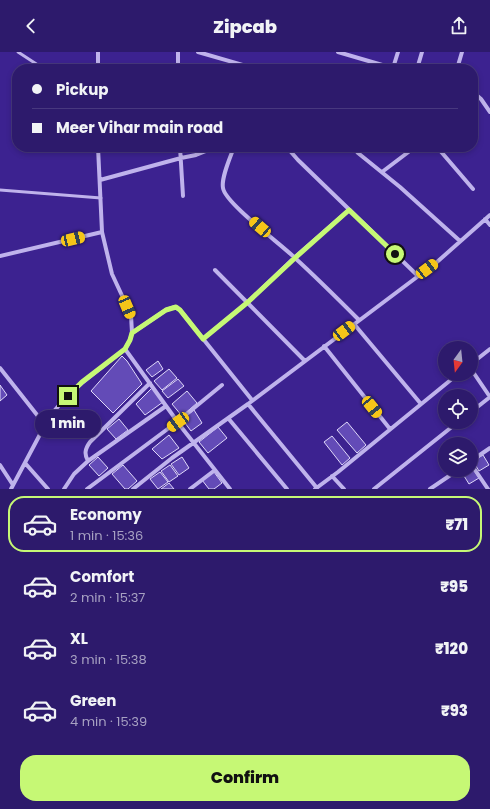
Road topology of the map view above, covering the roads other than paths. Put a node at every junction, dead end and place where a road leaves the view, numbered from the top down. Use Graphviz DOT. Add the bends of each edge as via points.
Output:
graph roads {
  1 [pos="18,52"];
  2 [pos="98,52"];
  3 [pos="178,52"];
  4 [pos="198,52"];
  5 [pos="338,52"];
  6 [pos="398,52"];
  7 [pos="422,52"];
  8 [pos="462,52"];
  9 [pos="234,63"];
  10 [pos="36,64"];
  11 [pos="98,64"];
  12 [pos="178,64"];
  13 [pos="238,64"];
  14 [pos="378,64"];
  15 [pos="395,64"];
  16 [pos="418,64"];
  17 [pos="458,64"];
  18 [pos="478,96"];
  19 [pos="490,112"];
  20 [pos="98,152"];
  21 [pos="180,152"];
  22 [pos="204,152"];
  23 [pos="232,152"];
  24 [pos="291,152"];
  25 [pos="357,152"];
  26 [pos="409,152"];
  27 [pos="441,152"];
  28 [pos="180,158"];
  29 [pos="382,172"];
  30 [pos="100,180"];
  31 [pos="473,189"];
  32 [pos="0,190"];
  33 [pos="183,196"];
  34 [pos="101,198"];
  35 [pos="349,210"];
  36 [pos="490,215"];
  37 [pos="485,219"];
  38 [pos="490,225"];
  39 [pos="102,232"];
  40 [pos="460,241"];
  41 [pos="0,256"];
  42 [pos="295,258"];
  43 [pos="216,270"];
  44 [pos="418,276"];
  45 [pos="248,302"];
  46 [pos="359,320"];
  47 [pos="354,324"];
  48 [pos="132,333"];
  49 [pos="203,339"];
  50 [pos="324,346"];
  51 [pos="125,349"];
  52 [pos="490,349"];
  53 [pos="478,358"];
  54 [pos="305,361"];
  55 [pos="0,368"];
  56 [pos="478,379"];
  57 [pos="449,381"];
  58 [pos="150,383"];
  59 [pos="222,386"];
  60 [pos="252,400"];
  61 [pos="248,404"];
  62 [pos="421,404"];
  63 [pos="166,406"];
  64 [pos="478,406"];
  65 [pos="228,418"];
  66 [pos="178,422"];
  67 [pos="45,426"];
  68 [pos="390,429"];
  69 [pos="449,429"];
  70 [pos="194,443"];
  71 [pos="490,448"];
  72 [pos="478,457"];
  73 [pos="88,461"];
  74 [pos="25,463"];
  75 [pos="0,465"];
  76 [pos="215,470"];
  77 [pos="478,473"];
  78 [pos="332,476"];
  79 [pos="448,477"];
  80 [pos="12,487"];
  81 [pos="316,488"];
  82 [pos="48,489"];
  83 [pos="64,489"];
  84 [pos="87,489"];
  85 [pos="133,489"];
  86 [pos="190,489"];
  87 [pos="230,489"];
  88 [pos="287,489"];
  89 [pos="344,489"];
  90 [pos="374,489"];
  91 [pos="430,489"];
  92 [pos="488,489"];
  1 -- 10 [label="lane"];
  2 -- 11 [label="street"];
  3 -- 12 [label="street"];
  4 -- 9 [label="street"];
  5 -- 14 [label="street"];
  6 -- 15 [label="street"];
  7 -- 16 [label="street"];
  8 -- 17 [label="street"];
  9 -- 13 [label="street"];
  18 -- 19 [label="street"];
  20 -- 30 [label="street"];
  21 -- 28 [label="street"];
  22 -- 28 [label="street"];
  23 -- 42 [label="street" via="223,180 226,196"];
  24 -- 35 [label="street"];
  25 -- 29 [label="street"];
  26 -- 29 [label="street"];
  27 -- 31 [label="street"];
  28 -- 30 [label="street"];
  28 -- 33 [label="street"];
  29 -- 40 [label="street"];
  30 -- 34 [label="street"];
  32 -- 34 [label="lane"];
  34 -- 39 [label="street"];
  35 -- 42 [label="street"];
  35 -- 44 [label="street"];
  36 -- 37 [label="street"];
  37 -- 38 [label="street"];
  37 -- 40 [label="street"];
  39 -- 41 [label="street"];
  39 -- 48 [label="street" via="112,274 130,315"];
  40 -- 44 [label="street"];
  42 -- 45 [label="street"];
  42 -- 46 [label="street"];
  43 -- 45 [label="street"];
  44 -- 46 [label="street"];
  45 -- 49 [label="street"];
  45 -- 54 [label="street"];
  46 -- 47 [label="street"];
  47 -- 50 [label="street"];
  47 -- 62 [label="street"];
  48 -- 49 [label="street" via="166,310 176,307"];
  48 -- 51 [label="street"];
  49 -- 60 [label="street"];
  50 -- 54 [label="street"];
  50 -- 68 [label="street"];
  51 -- 58 [label="street"];
  51 -- 67 [label="street" via="82,382 55,410"];
  52 -- 53 [label="street"];
  54 -- 60 [label="street"];
  55 -- 67 [label="street"];
  56 -- 64 [label="street" via="490,397"];
  57 -- 62 [label="street"];
  58 -- 63 [label="street"];
  58 -- 73 [label="street" via="90,442 85,452"];
  59 -- 66 [label="street"];
  60 -- 61 [label="street"];
  61 -- 65 [label="street"];
  61 -- 81 [label="street"];
  62 -- 68 [label="street"];
  63 -- 66 [label="street"];
  63 -- 73 [label="street"];
  65 -- 70 [label="street"];
  65 -- 88 [label="street"];
  66 -- 70 [label="street"];
  66 -- 84 [label="street"];
  67 -- 74 [label="street"];
  68 -- 78 [label="street"];
  69 -- 90 [label="street"];
  70 -- 76 [label="street"];
  70 -- 85 [label="street"];
  71 -- 72 [label="street"];
  73 -- 83 [label="street" via="74,474"];
  74 -- 80 [label="street"];
  74 -- 82 [label="street"];
  75 -- 80 [label="street"];
  76 -- 86 [label="street"];
  76 -- 87 [label="street"];
  77 -- 92 [label="street"];
  78 -- 81 [label="street"];
  78 -- 89 [label="street"];
  79 -- 91 [label="street"];
}
